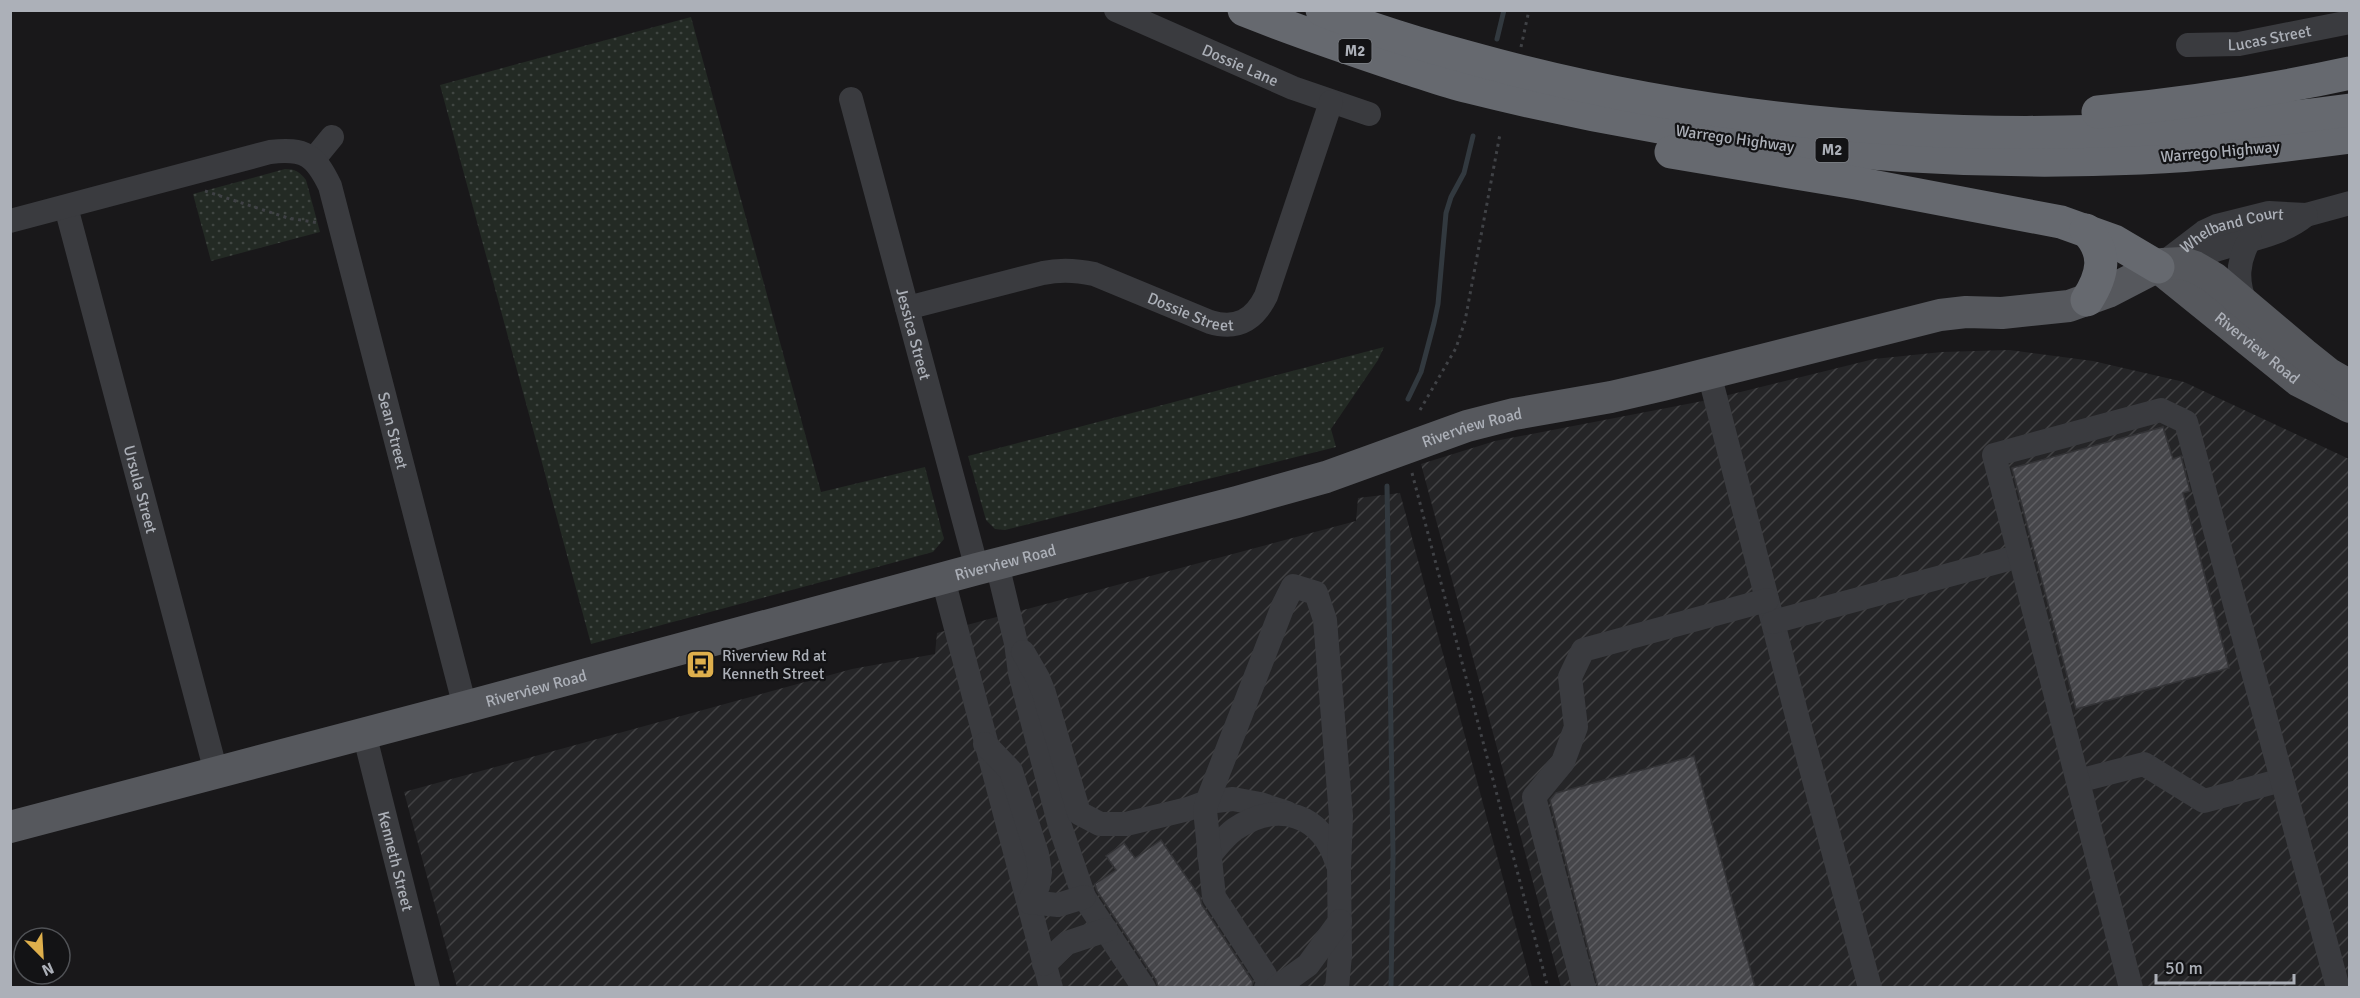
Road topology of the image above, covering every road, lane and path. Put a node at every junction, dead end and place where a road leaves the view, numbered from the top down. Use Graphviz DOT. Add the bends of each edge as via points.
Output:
graph roads {
  1 [pos="1116,10"];
  2 [pos="1244,10"];
  3 [pos="1322,10"];
  4 [pos="1529,10"];
  5 [pos="2300,21"];
  6 [pos="2349,22"];
  7 [pos="2188,45"];
  8 [pos="1521,48"];
  9 [pos="2349,73"];
  10 [pos="1467,87"];
  11 [pos="851,99"];
  12 [pos="1331,102"];
  13 [pos="2349,110"];
  14 [pos="1369,114"];
  15 [pos="1989,133"];
  16 [pos="1500,134"];
  17 [pos="332,136"];
  18 [pos="2349,136"];
  19 [pos="314,159"];
  20 [pos="201,189"];
  21 [pos="2349,203"];
  22 [pos="66,207"];
  23 [pos="2306,215"];
  24 [pos="10,222"];
  25 [pos="321,223"];
  26 [pos="2086,230"];
  27 [pos="2250,239"];
  28 [pos="2169,268"];
  29 [pos="2087,300"];
  30 [pos="2246,305"];
  31 [pos="907,308"];
  32 [pos="2002,313"];
  33 [pos="1709,373"];
  34 [pos="2349,386"];
  35 [pos="2349,406"];
  36 [pos="1420,410"];
  37 [pos="1410,468"];
  38 [pos="2020,556"];
  39 [pos="987,566"];
  40 [pos="943,579"];
  41 [pos="1770,611"];
  42 [pos="1016,642"];
  43 [pos="465,707"];
  44 [pos="364,733"];
  45 [pos="216,772"];
  46 [pos="2282,780"];
  47 [pos="2078,781"];
  48 [pos="1207,802"];
  49 [pos="1287,813"];
  50 [pos="10,827"];
  51 [pos="1209,856"];
  52 [pos="1339,868"];
  53 [pos="1084,897"];
  54 [pos="1029,902"];
  55 [pos="1340,921"];
  56 [pos="1106,930"];
  57 [pos="1044,964"];
  58 [pos="428,987"];
  59 [pos="1051,987"];
  60 [pos="1144,987"];
  61 [pos="1266,987"];
  62 [pos="1276,987"];
  63 [pos="1337,987"];
  64 [pos="1548,987"];
  65 [pos="1584,987"];
  66 [pos="1870,987"];
  67 [pos="2131,987"];
  68 [pos="2338,987"];
  1 -- 12 [label="street, Dossie Lane"];
  2 -- 10 [label="highway, Warrego Highway / M2"];
  3 -- 15 [label="highway, Warrego Highway / M2" via="1447,52 1601,91 1840,126"];
  4 -- 8 [label="path"];
  5 -- 6 [label="street, Lucas Street"];
  5 -- 7 [label="street, Lucas Street" via="2239,44"];
  9 -- 15 [label="highway" via="2226,96 2014,119"];
  10 -- 18 [label="highway, Warrego Highway / M2" via="1656,127 1884,155 2141,158"];
  10 -- 26 [label="highway" via="1489,109 1677,154 1962,202"];
  11 -- 31 [label="street, Jessica Street"];
  12 -- 14 [label="street, Dossie Lane"];
  12 -- 31 [label="street, Dossie Street" via="1266,296 1261,307 1243,323 1222,326 1076,270 1044,273"];
  13 -- 15 [label="highway, Warrego Highway / M2" via="2176,129"];
  16 -- 36 [label="path" via="1463,328 1456,348"];
  17 -- 19 [label="street"];
  19 -- 22 [label="street" via="295,150 270,152"];
  19 -- 43 [label="street, Sean Street" via="330,186"];
  20 -- 25 [label="path" via="288,218"];
  21 -- 23 [label="street, Whelband Court"];
  22 -- 24 [label="street"];
  22 -- 45 [label="street, Ursula Street"];
  23 -- 27 [label="street, Whelband Court" via="2286,229"];
  23 -- 28 [label="street, Whelband Court" via="2269,213 2217,226 2201,234"];
  26 -- 28 [label="highway"];
  26 -- 29 [label="highway" via="2096,245 2101,264 2100,277"];
  27 -- 28 [label="street, Whelband Court"];
  27 -- 30 [label="street" via="2238,274"];
  28 -- 29 [label="main road, Riverview Road"];
  28 -- 30 [label="main road, Riverview Road" via="2207,274"];
  28 -- 32 [label="main road, Riverview Road" via="2156,290 2130,305 2085,319 2043,323"];
  28 -- 35 [label="main road, Riverview Road" via="2299,381"];
  29 -- 32 [label="main road, Riverview Road" via="2062,307"];
  30 -- 34 [label="main road, Riverview Road"];
  31 -- 39 [label="street, Jessica Street"];
  32 -- 33 [label="main road, Riverview Road" via="1966,312 1916,320"];
  33 -- 39 [label="main road, Riverview Road" via="1467,426 1307,482"];
  33 -- 41 [label="street"];
  37 -- 64 [label="path"];
  38 -- 41 [label="street"];
  38 -- 46 [label="street" via="1994,455 2161,410 2186,422"];
  38 -- 47 [label="street"];
  39 -- 40 [label="main road, Riverview Road"];
  39 -- 42 [label="street, Jessica Street"];
  40 -- 43 [label="main road, Riverview Road"];
  40 -- 54 [label="street"];
  41 -- 65 [label="street" via="1583,650 1570,677 1576,727 1563,762 1534,797"];
  41 -- 66 [label="street"];
  42 -- 48 [label="street" via="1044,693 1079,813 1101,824 1126,824"];
  42 -- 53 [label="street" via="1020,673 1060,826"];
  43 -- 44 [label="main road, Riverview Road"];
  44 -- 45 [label="main road, Riverview Road"];
  44 -- 58 [label="street, Kenneth Street"];
  45 -- 50 [label="main road, Riverview Road"];
  46 -- 47 [label="street" via="2204,801 2144,764"];
  46 -- 68 [label="street"];
  47 -- 67 [label="street"];
  48 -- 49 [label="street" via="1233,799"];
  48 -- 51 [label="street"];
  48 -- 52 [label="street" via="1293,586 1316,592 1326,620 1341,816"];
  49 -- 51 [label="street" via="1246,822"];
  49 -- 52 [label="street" via="1313,824 1332,848"];
  51 -- 61 [label="street" via="1214,897 1265,975 1270,985"];
  52 -- 55 [label="street"];
  53 -- 54 [label="street" via="1058,905"];
  53 -- 56 [label="street"];
  54 -- 57 [label="street"];
  55 -- 62 [label="street" via="1308,965"];
  55 -- 63 [label="street"];
  56 -- 57 [label="street" via="1067,943"];
  56 -- 60 [label="street"];
  57 -- 59 [label="street"];
}
